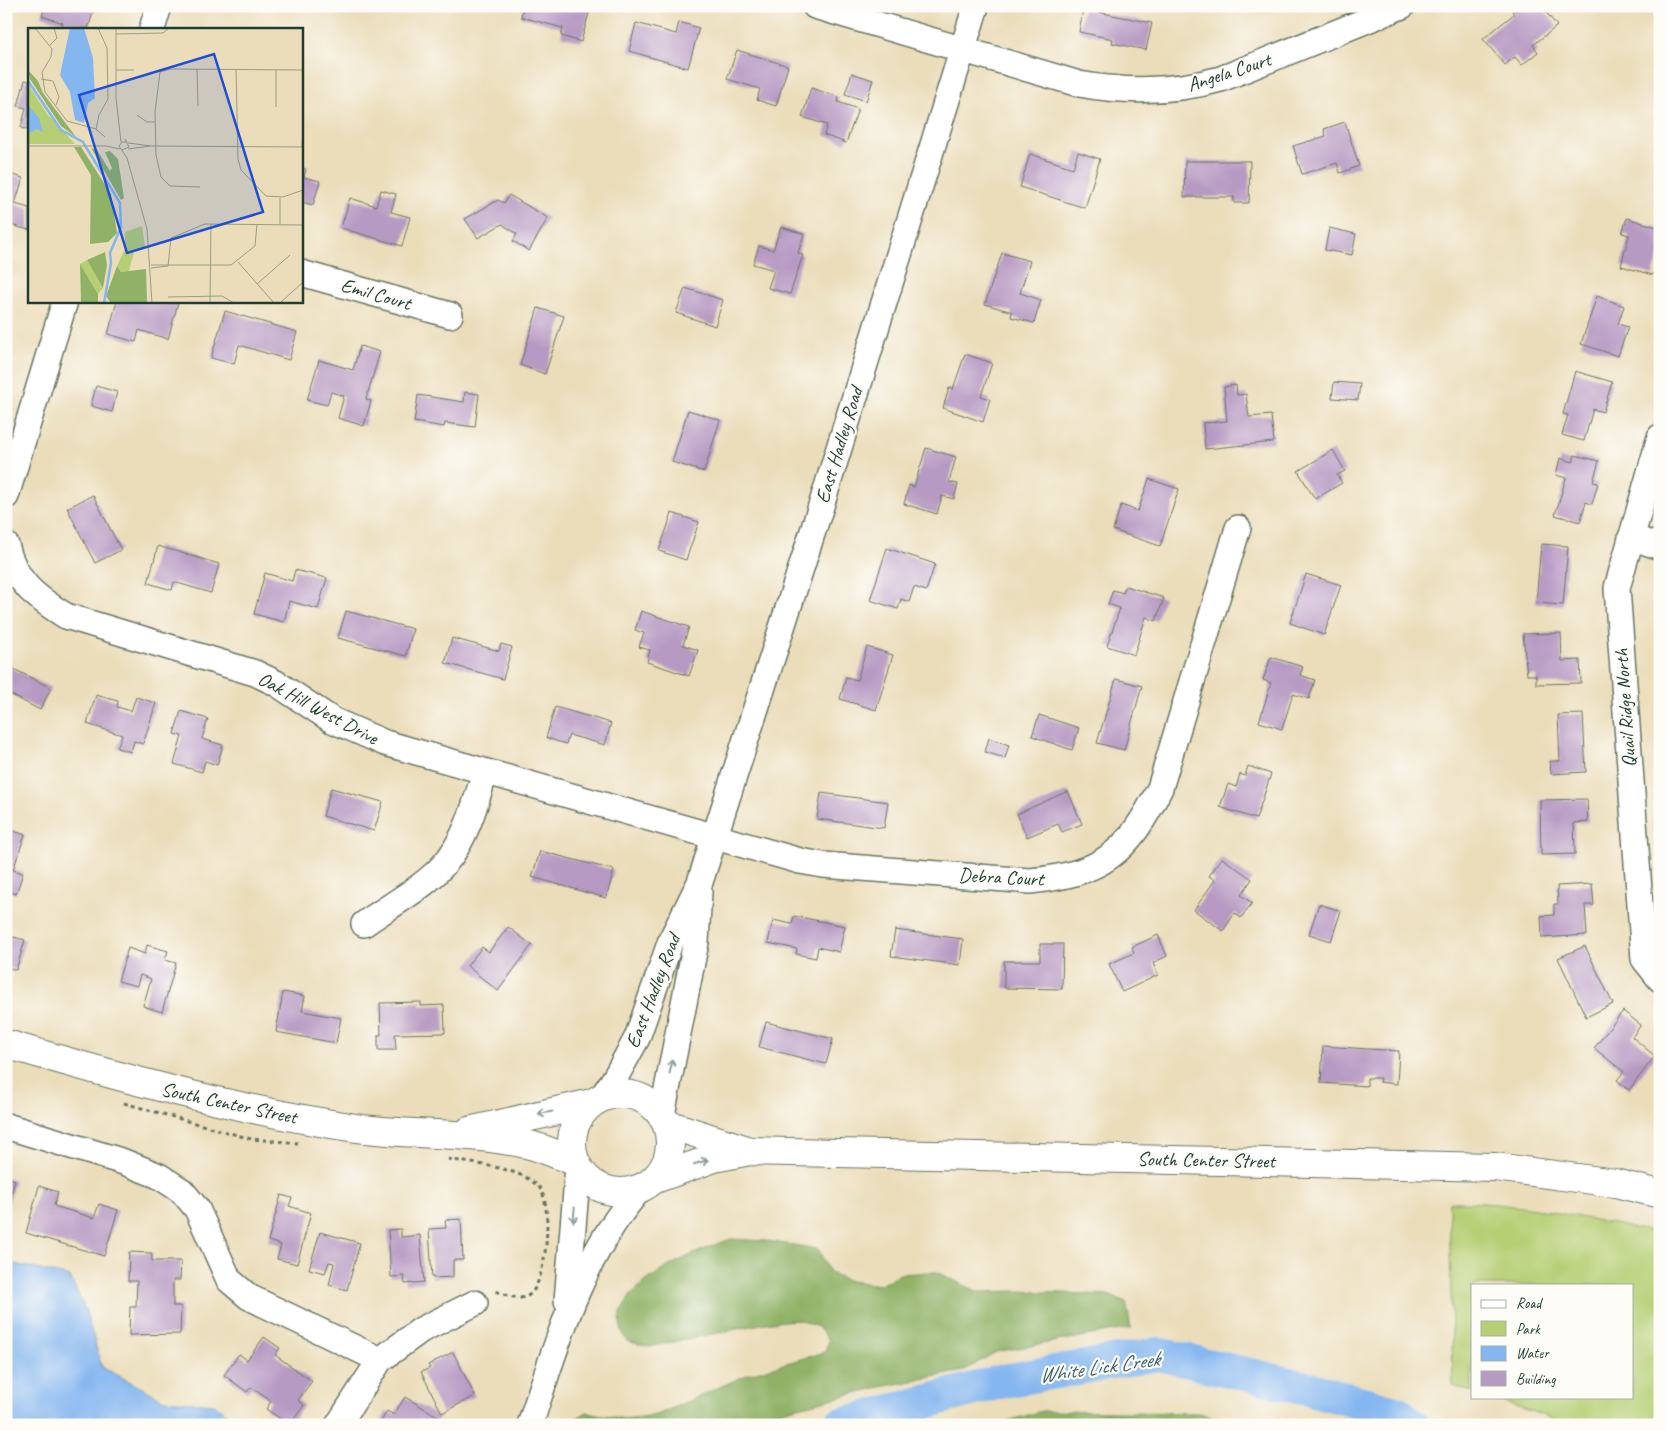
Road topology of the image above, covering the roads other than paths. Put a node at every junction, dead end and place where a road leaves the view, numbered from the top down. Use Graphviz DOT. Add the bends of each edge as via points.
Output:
graph roads {
  1 [pos="159,6"];
  2 [pos="815,6"];
  3 [pos="976,6"];
  4 [pos="1402,6"];
  5 [pos="152,28"];
  6 [pos="963,49"];
  7 [pos="302,273"];
  8 [pos="65,302"];
  9 [pos="450,315"];
  10 [pos="1660,437"];
  11 [pos="6,496"];
  12 [pos="1238,528"];
  13 [pos="1630,537"];
  14 [pos="1660,547"];
  15 [pos="7,549"];
  16 [pos="485,772"];
  17 [pos="714,838"];
  18 [pos="700,882"];
  19 [pos="364,924"];
  20 [pos="1660,979"];
  21 [pos="6,1044"];
  22 [pos="597,1100"];
  23 [pos="664,1119"];
  24 [pos="6,1126"];
  25 [pos="457,1134"];
  26 [pos="750,1151"];
  27 [pos="577,1164"];
  28 [pos="648,1183"];
  29 [pos="1660,1194"];
  30 [pos="475,1303"];
  31 [pos="566,1316"];
  32 [pos="380,1360"];
  33 [pos="338,1425"];
  34 [pos="530,1425"];
  1 -- 5 [label="street"];
  2 -- 6 [label="street, Angela Court"];
  3 -- 6 [label="street, East Hadley Road"];
  4 -- 6 [label="street, Angela Court" via="1221,79 1153,91 1112,90 1078,84"];
  6 -- 17 [label="street, East Hadley Road"];
  7 -- 9 [label="street, Emil Court"];
  8 -- 11 [label="street"];
  10 -- 13 [label="street, Quail Ridge North"];
  12 -- 17 [label="street, Debra Court" via="1160,788 1144,821 1104,861 1087,870 1030,881 823,865"];
  13 -- 14 [label="street"];
  13 -- 20 [label="street, Quail Ridge North" via="1617,588 1628,759 1644,958"];
  15 -- 16 [label="street, Oak Hill West Drive" via="19,579 40,600 66,616 255,674 276,683 332,720 360,734"];
  16 -- 17 [label="street, Oak Hill West Drive"];
  16 -- 19 [label="street" via="472,815 456,849 434,875"];
  17 -- 18 [label="street, East Hadley Road"];
  18 -- 22 [label="street, East Hadley Road" via="671,940 637,1038"];
  23 -- 18 [label="street, East Hadley Road, one-way" via="696,942"];
  21 -- 25 [label="main road, South Center Street" via="139,1083 266,1112 358,1128"];
  22 -- 23 [label="main road" via="613,1094 635,1095 646,1100"];
  22 -- 25 [label="main road, South Center Street, one-way"];
  22 -- 27 [label="main road" via="581,1115 574,1130 572,1146"];
  23 -- 26 [label="main road, South Center Street"];
  23 -- 28 [label="main road" via="670,1138 669,1153 664,1167"];
  24 -- 32 [label="street" via="159,1176 182,1191 197,1209 229,1280 249,1297"];
  25 -- 27 [label="main road, South Center Street" via="529,1145"];
  28 -- 26 [label="main road, South Center Street, one-way" via="714,1158"];
  26 -- 29 [label="main road, South Center Street" via="1495,1167 1615,1183"];
  27 -- 28 [label="main road" via="600,1188 621,1192"];
  27 -- 31 [label="street, one-way"];
  28 -- 31 [label="street" via="609,1228"];
  30 -- 32 [label="street" via="421,1330"];
  31 -- 34 [label="street"];
  32 -- 33 [label="street"];
}
